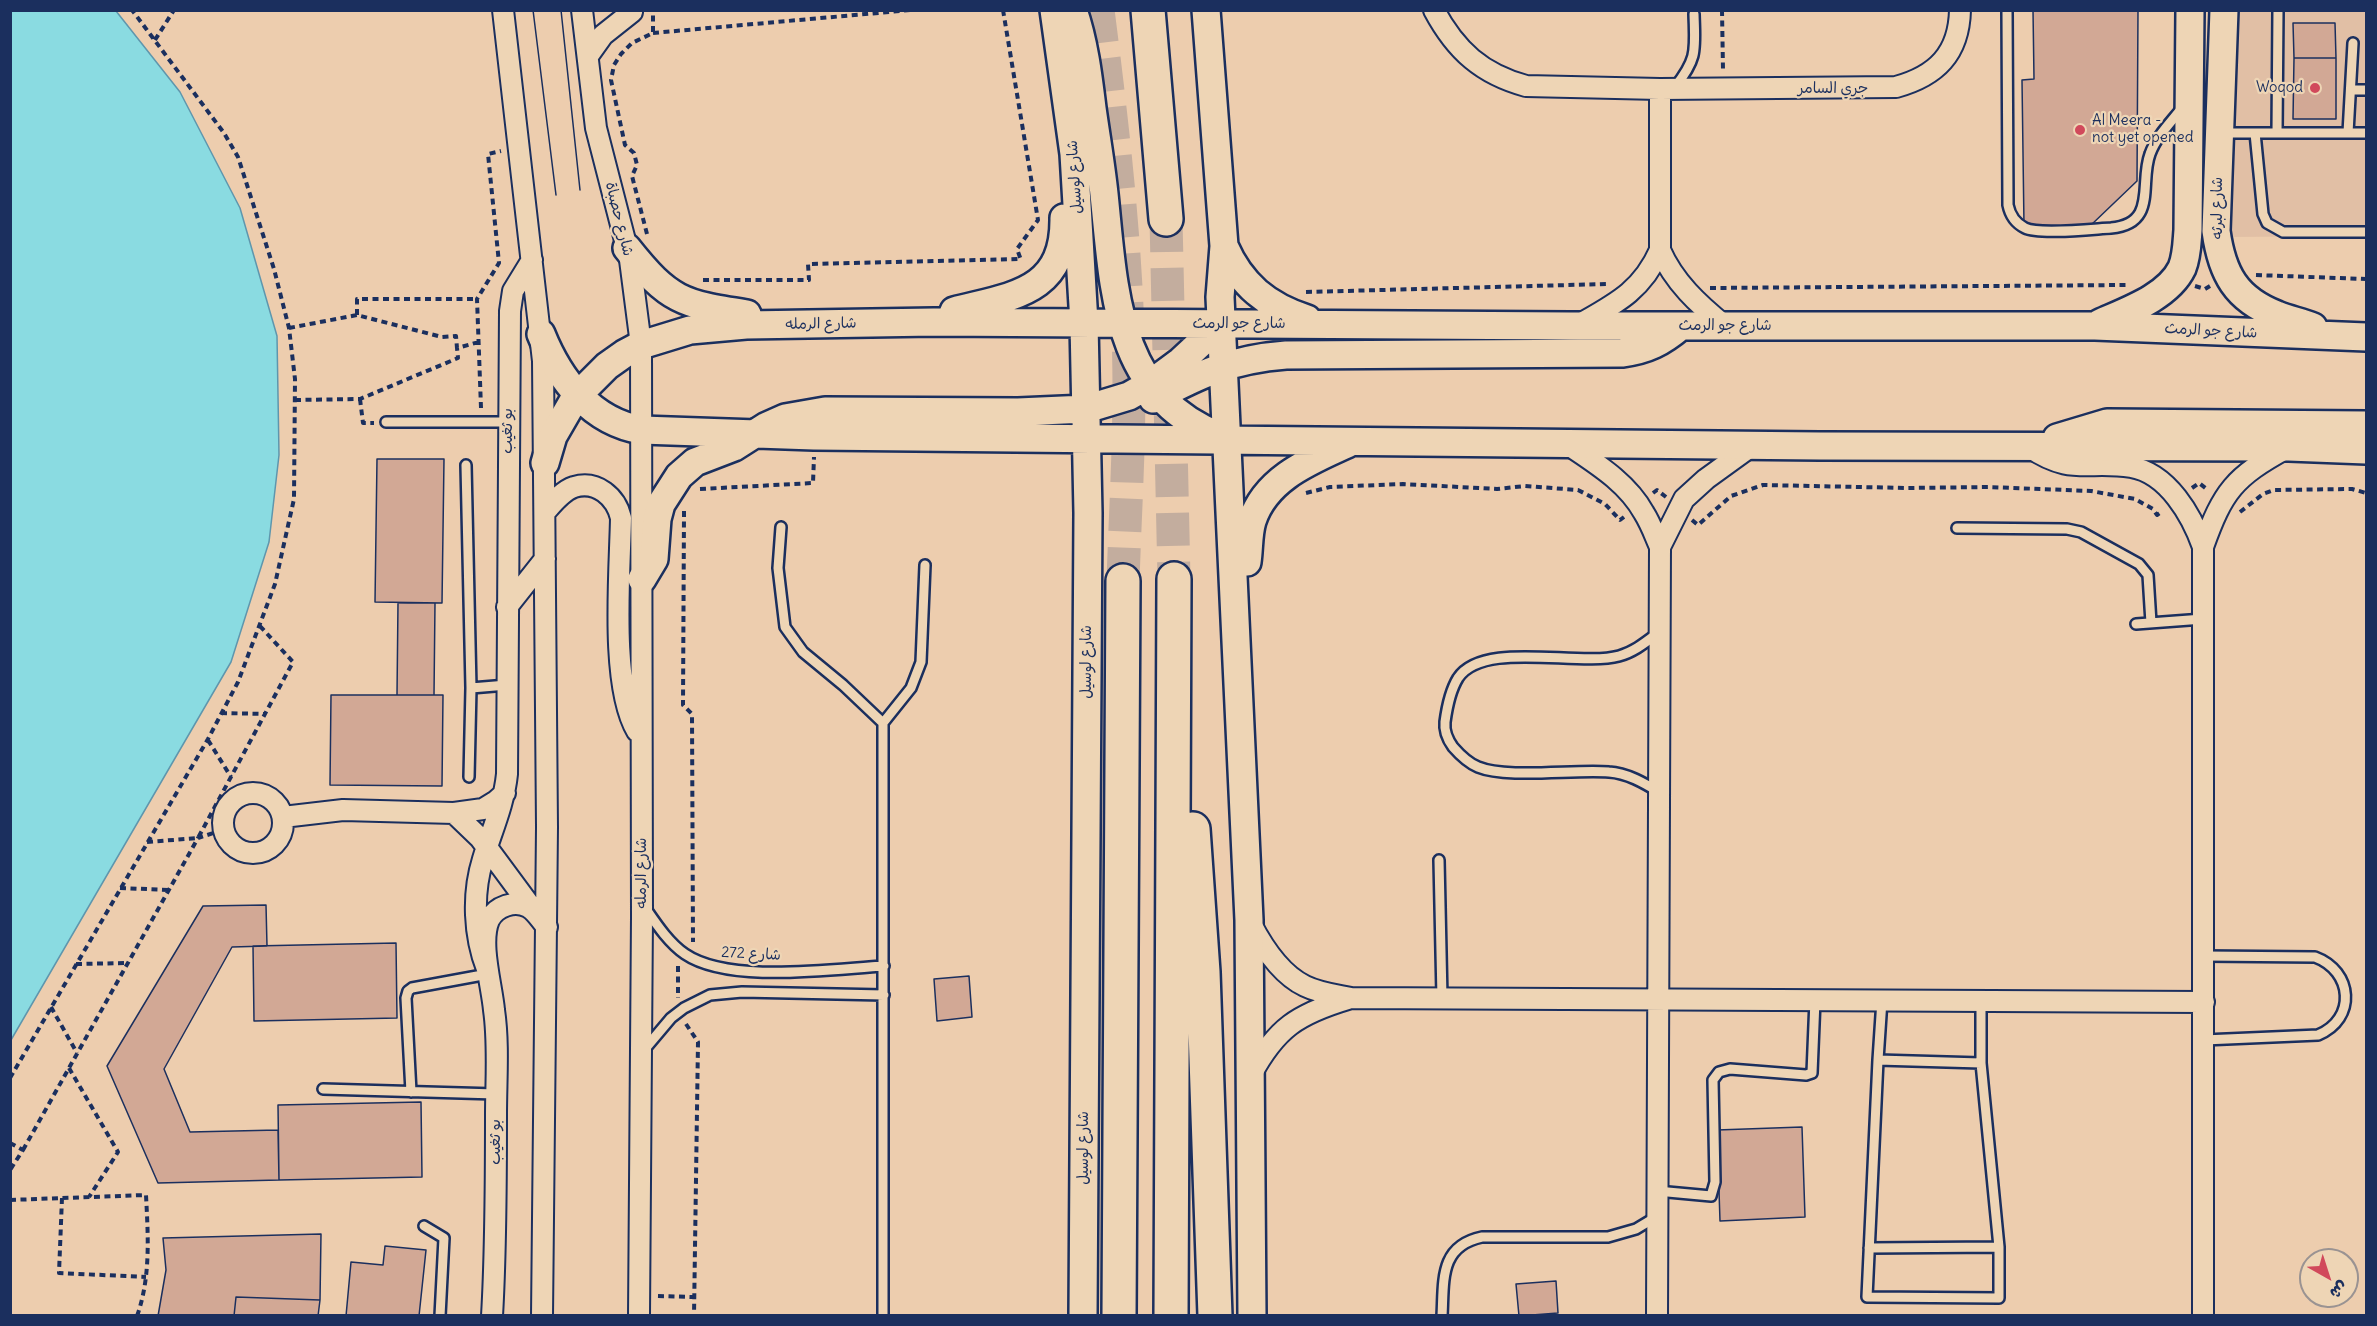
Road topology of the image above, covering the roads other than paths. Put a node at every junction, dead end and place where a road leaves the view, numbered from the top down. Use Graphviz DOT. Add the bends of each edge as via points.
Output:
graph roads {
  1 [pos="503,10"];
  2 [pos="582,10"];
  3 [pos="1054,10"];
  4 [pos="1072,10"];
  5 [pos="1148,10"];
  6 [pos="1206,10"];
  7 [pos="1434,10"];
  8 [pos="1960,10"];
  9 [pos="2007,10"];
  10 [pos="2190,10"];
  11 [pos="2223,10"];
  12 [pos="2278,10"];
  13 [pos="636,11"];
  14 [pos="1694,14"];
  15 [pos="2353,43"];
  16 [pos="588,56"];
  17 [pos="1667,89"];
  18 [pos="2350,90"];
  19 [pos="2367,90"];
  20 [pos="2189,99"];
  21 [pos="2220,133"];
  22 [pos="2255,133"];
  23 [pos="2277,133"];
  24 [pos="2348,133"];
  25 [pos="2367,133"];
  26 [pos="1074,154"];
  27 [pos="1166,219"];
  28 [pos="2367,232"];
  29 [pos="638,243"];
  30 [pos="1224,246"];
  31 [pos="1660,250"];
  32 [pos="532,260"];
  33 [pos="934,322"];
  34 [pos="1083,323"];
  35 [pos="1122,323"];
  36 [pos="779,324"];
  37 [pos="1221,324"];
  38 [pos="1322,324"];
  39 [pos="1576,326"];
  40 [pos="1681,326"];
  41 [pos="1725,326"];
  42 [pos="2095,326"];
  43 [pos="541,334"];
  44 [pos="2336,337"];
  45 [pos="2367,337"];
  46 [pos="641,345"];
  47 [pos="1223,366"];
  48 [pos="1155,390"];
  49 [pos="578,395"];
  50 [pos="1086,410"];
  51 [pos="386,422"];
  52 [pos="508,422"];
  53 [pos="2367,425"];
  54 [pos="642,430"];
  55 [pos="750,435"];
  56 [pos="1087,439"];
  57 [pos="1227,440"];
  58 [pos="1353,441"];
  59 [pos="1567,444"];
  60 [pos="1753,445"];
  61 [pos="2027,446"];
  62 [pos="2289,447"];
  63 [pos="2367,450"];
  64 [pos="545,463"];
  65 [pos="466,465"];
  66 [pos="545,512"];
  67 [pos="781,526"];
  68 [pos="1957,528"];
  69 [pos="1660,547"];
  70 [pos="2203,547"];
  71 [pos="546,559"];
  72 [pos="925,565"];
  73 [pos="642,579"];
  74 [pos="1174,579"];
  75 [pos="1123,581"];
  76 [pos="507,607"];
  77 [pos="1235,619"];
  78 [pos="2203,619"];
  79 [pos="2151,623"];
  80 [pos="2136,624"];
  81 [pos="1660,631"];
  82 [pos="507,685"];
  83 [pos="471,688"];
  84 [pos="883,723"];
  85 [pos="641,739"];
  86 [pos="1174,761"];
  87 [pos="469,777"];
  88 [pos="505,792"];
  89 [pos="1659,792"];
  90 [pos="454,813"];
  91 [pos="283,817"];
  92 [pos="487,847"];
  93 [pos="1439,860"];
  94 [pos="642,904"];
  95 [pos="534,911"];
  96 [pos="1249,920"];
  97 [pos="546,927"];
  98 [pos="2204,956"];
  99 [pos="884,966"];
  100 [pos="487,972"];
  101 [pos="884,995"];
  102 [pos="1351,998"];
  103 [pos="1442,999"];
  104 [pos="1658,999"];
  105 [pos="1815,1000"];
  106 [pos="1882,1000"];
  107 [pos="1981,1002"];
  108 [pos="2204,1002"];
  109 [pos="2204,1040"];
  110 [pos="641,1053"];
  111 [pos="1878,1060"];
  112 [pos="1982,1063"];
  113 [pos="1251,1075"];
  114 [pos="323,1089"];
  115 [pos="411,1092"];
  116 [pos="496,1094"];
  117 [pos="1657,1191"];
  118 [pos="1658,1216"];
  119 [pos="424,1226"];
  120 [pos="1999,1247"];
  121 [pos="1869,1248"];
  122 [pos="440,1316"];
  123 [pos="492,1316"];
  124 [pos="542,1316"];
  125 [pos="639,1316"];
  126 [pos="883,1316"];
  127 [pos="1083,1316"];
  128 [pos="1119,1316"];
  129 [pos="1171,1316"];
  130 [pos="1215,1316"];
  131 [pos="1252,1316"];
  132 [pos="1442,1316"];
  133 [pos="1657,1316"];
  134 [pos="2203,1316"];
  1 -- 32 [label="street"];
  2 -- 16 [label="street, شارع حصباة"];
  3 -- 26 [label="main road, شارع لوسيل"];
  4 -- 35 [label="main road" via="1083,43 1110,264"];
  5 -- 27 [label="highway"];
  6 -- 30 [label="main road"];
  7 -- 17 [label="street, جري السامر" via="1467,56 1492,75 1510,82 1526,86"];
  8 -- 17 [label="street, جري السامر" via="1948,54 1939,67 1910,83 1882,88"];
  9 -- 20 [label="lane" via="2008,206 2023,227 2036,231 2120,228 2134,220 2143,206 2152,148"];
  10 -- 20 [label="main road, شارع لبرثه"];
  11 -- 21 [label="main road, شارع لبرثه"];
  12 -- 23 [label="lane"];
  13 -- 16 [label="street" via="603,35"];
  14 -- 17 [label="lane" via="1695,56 1690,69"];
  15 -- 18 [label="lane"];
  16 -- 29 [label="street, شارع حصباة" via="596,128"];
  17 -- 31 [label="street"];
  18 -- 19 [label="lane"];
  18 -- 24 [label="lane"];
  20 -- 42 [label="main road, شارع لبرثه" via="2188,230 2182,268 2150,299"];
  21 -- 22 [label="lane"];
  21 -- 44 [label="main road, شارع لبرثه" via="2216,231 2219,253 2232,284 2263,309"];
  22 -- 23 [label="lane"];
  22 -- 28 [label="lane" via="2267,223 2283,232"];
  23 -- 24 [label="lane"];
  24 -- 25 [label="lane"];
  26 -- 33 [label="main road" via="1066,184 1064,239 1056,263 1037,282 1012,298 953,312"];
  26 -- 34 [label="main road, شارع لوسيل"];
  29 -- 36 [label="main road" via="660,285 682,300 715,310 756,315"];
  29 -- 46 [label="street, شارع حصباة"];
  30 -- 37 [label="main road"];
  30 -- 38 [label="main road" via="1233,268 1251,288 1272,304"];
  31 -- 39 [label="street" via="1641,283 1616,304"];
  31 -- 41 [label="street" via="1684,288"];
  32 -- 43 [label="street"];
  32 -- 52 [label="street, بو ثغيب" via="513,291 510,311"];
  33 -- 34 [label="main road, شارع الرمله"];
  33 -- 36 [label="main road, شارع الرمله"];
  34 -- 35 [label="main road, شارع جو الرمث"];
  34 -- 50 [label="main road, شارع لوسيل"];
  35 -- 37 [label="main road, شارع جو الرمث"];
  35 -- 48 [label="main road" via="1132,355"];
  36 -- 46 [label="main road, شارع الرمله" via="690,330"];
  37 -- 38 [label="main road, شارع جو الرمث"];
  37 -- 47 [label="main road"];
  37 -- 48 [label="main road"];
  38 -- 39 [label="main road, شارع جو الرمث"];
  39 -- 40 [label="main road, شارع جو الرمث"];
  40 -- 41 [label="main road, شارع جو الرمث"];
  40 -- 47 [label="main road" via="1656,345 1622,353 1286,355 1255,357"];
  41 -- 42 [label="main road, شارع جو الرمث"];
  42 -- 44 [label="main road, شارع جو الرمث"];
  43 -- 49 [label="main road" via="550,358"];
  43 -- 64 [label="street, شارع الرمله"];
  44 -- 45 [label="main road, شارع جو الرمث"];
  46 -- 49 [label="main road, شارع الرمله" via="607,366"];
  46 -- 54 [label="street, شارع حصباة"];
  47 -- 48 [label="main road"];
  47 -- 57 [label="main road"];
  48 -- 50 [label="main road"];
  48 -- 56 [label="main road"];
  48 -- 57 [label="main road" via="1190,422"];
  49 -- 54 [label="main road" via="606,418"];
  49 -- 64 [label="main road, شارع الرمله" via="558,426"];
  50 -- 55 [label="main road" via="825,411 785,418"];
  50 -- 56 [label="main road, شارع لوسيل"];
  51 -- 52 [label="lane"];
  52 -- 76 [label="street, بو ثغيب"];
  53 -- 61 [label="main road" via="2108,423"];
  54 -- 55 [label="main road"];
  54 -- 73 [label="street, شارع الرمله"];
  55 -- 56 [label="main road"];
  55 -- 73 [label="main road" via="734,447 695,462 686,483 661,504 654,559"];
  56 -- 57 [label="main road"];
  56 -- 127 [label="main road, شارع لوسيل"];
  57 -- 58 [label="main road"];
  57 -- 77 [label="main road"];
  58 -- 59 [label="main road"];
  58 -- 77 [label="main road" via="1287,475 1263,498 1251,523 1245,582"];
  59 -- 60 [label="main road"];
  59 -- 69 [label="street" via="1597,464 1634,498"];
  60 -- 61 [label="main road"];
  60 -- 69 [label="street" via="1684,498"];
  61 -- 62 [label="main road"];
  61 -- 70 [label="street" via="2065,465 2132,467 2145,472 2178,499 2196,526"];
  62 -- 63 [label="main road"];
  62 -- 70 [label="street" via="2255,466 2231,488 2216,511"];
  64 -- 66 [label="street, شارع الرمله"];
  65 -- 83 [label="lane"];
  66 -- 71 [label="street, شارع الرمله"];
  66 -- 85 [label="street" via="559,497 581,486 603,491 619,509 622,689"];
  67 -- 84 [label="lane" via="778,568 785,627 803,652"];
  68 -- 79 [label="lane" via="2081,532 2144,569 2148,575"];
  69 -- 81 [label="street"];
  70 -- 78 [label="street"];
  71 -- 76 [label="street"];
  71 -- 97 [label="street, شارع الرمله"];
  72 -- 84 [label="lane" via="921,662 911,688"];
  73 -- 85 [label="street, شارع الرمله"];
  74 -- 86 [label="highway"];
  75 -- 128 [label="highway"];
  76 -- 82 [label="street, بو ثغيب"];
  77 -- 96 [label="main road"];
  78 -- 79 [label="lane"];
  78 -- 98 [label="street"];
  79 -- 80 [label="lane"];
  81 -- 89 [label="street"];
  81 -- 89 [label="lane" via="1631,652 1608,658 1506,658 1477,662 1463,672 1454,687 1445,728 1451,744 1480,768 1611,772"];
  82 -- 83 [label="lane"];
  82 -- 88 [label="street, بو ثغيب"];
  83 -- 87 [label="lane"];
  84 -- 99 [label="lane"];
  85 -- 94 [label="street, شارع الرمله"];
  86 -- 129 [label="highway"];
  86 -- 130 [label="highway" via="1187,802 1198,883"];
  88 -- 90 [label="street" via="483,808"];
  88 -- 92 [label="street, بو ثغيب"];
  89 -- 104 [label="street"];
  90 -- 91 [label="street" via="343,810"];
  90 -- 92 [label="street"];
  91 -- 91 [label="street" via="279,838 262,852 251,854 235,848 223,830 227,808 249,793 271,799"];
  92 -- 95 [label="street"];
  92 -- 100 [label="street, بو ثغيب" via="477,902 479,947"];
  93 -- 103 [label="lane"];
  94 -- 99 [label="lane, شارع 272" via="678,948 712,966 744,971"];
  94 -- 110 [label="street, شارع الرمله"];
  95 -- 97 [label="street"];
  95 -- 100 [label="street, بو ثغيب" via="512,904 492,916 487,929"];
  96 -- 102 [label="street" via="1263,945 1296,980"];
  96 -- 113 [label="main road"];
  97 -- 124 [label="street, شارع الرمله"];
  98 -- 108 [label="street"];
  98 -- 109 [label="lane" via="2315,957 2330,965 2346,988 2339,1019 2318,1035"];
  99 -- 101 [label="lane"];
  100 -- 115 [label="lane" via="408,991"];
  100 -- 116 [label="street, بو ثغيب" via="496,1028"];
  101 -- 110 [label="lane" via="724,993 699,1000 678,1013"];
  101 -- 126 [label="lane"];
  102 -- 103 [label="street"];
  102 -- 113 [label="street" via="1314,1009 1289,1025 1269,1045"];
  103 -- 104 [label="street"];
  104 -- 105 [label="street"];
  104 -- 117 [label="street"];
  105 -- 106 [label="street"];
  105 -- 117 [label="lane" via="1812,1073 1730,1069 1719,1072 1713,1080 1715,1182 1711,1196"];
  106 -- 107 [label="street"];
  106 -- 111 [label="lane"];
  107 -- 108 [label="street"];
  107 -- 112 [label="lane"];
  108 -- 109 [label="street"];
  109 -- 134 [label="street"];
  110 -- 125 [label="street, شارع الرمله"];
  111 -- 112 [label="lane"];
  111 -- 121 [label="lane"];
  112 -- 120 [label="lane"];
  113 -- 131 [label="main road"];
  114 -- 115 [label="lane"];
  115 -- 116 [label="lane"];
  116 -- 123 [label="street, بو ثغيب"];
  117 -- 118 [label="street"];
  118 -- 132 [label="lane" via="1636,1229 1608,1237 1470,1240 1454,1251 1446,1266"];
  118 -- 133 [label="street"];
  119 -- 122 [label="lane" via="444,1238"];
  120 -- 121 [label="lane"];
  120 -- 121 [label="lane" via="1999,1298 1867,1297"];
}
